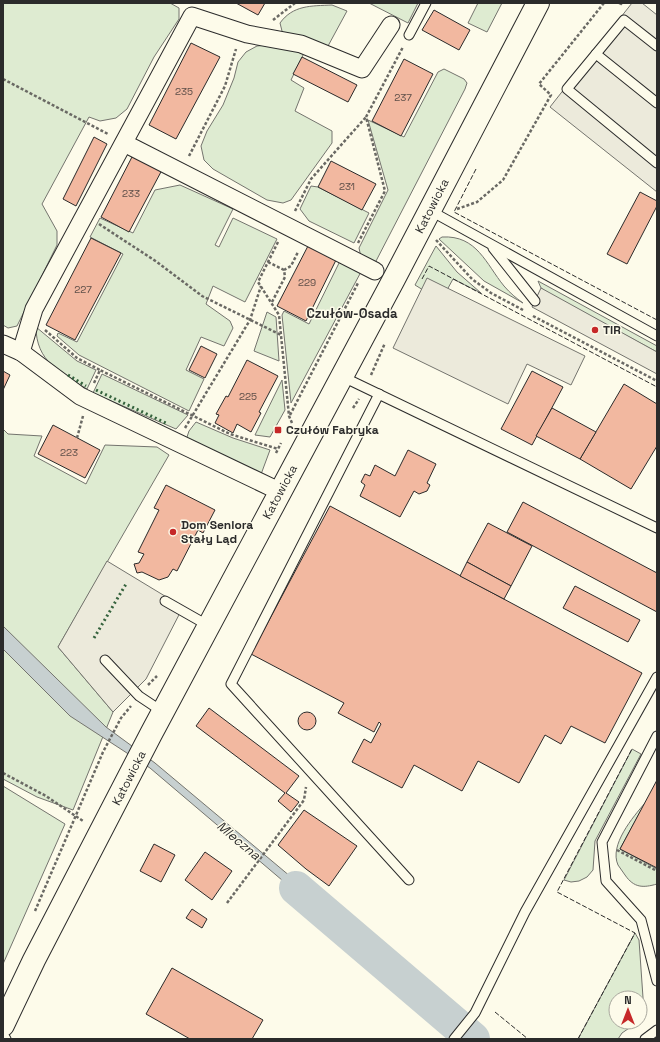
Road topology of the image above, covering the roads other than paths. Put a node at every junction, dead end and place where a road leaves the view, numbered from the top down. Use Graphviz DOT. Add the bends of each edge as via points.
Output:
graph roads {
  1 [pos="426,3"];
  2 [pos="538,3"];
  3 [pos="391,25"];
  4 [pos="409,35"];
  5 [pos="657,46"];
  6 [pos="596,54"];
  7 [pos="657,103"];
  8 [pos="124,143"];
  9 [pos="657,163"];
  10 [pos="429,210"];
  11 [pos="490,243"];
  12 [pos="384,275"];
  13 [pos="535,300"];
  14 [pos="657,336"];
  15 [pos="3,344"];
  16 [pos="21,352"];
  17 [pos="342,376"];
  18 [pos="379,394"];
  19 [pos="281,492"];
  20 [pos="657,528"];
  21 [pos="165,601"];
  22 [pos="209,626"];
  23 [pos="104,660"];
  24 [pos="657,677"];
  25 [pos="163,712"];
  26 [pos="657,736"];
  27 [pos="409,880"];
  28 [pos="657,981"];
  29 [pos="3,1025"];
  30 [pos="657,1030"];
  31 [pos="3,1034"];
  32 [pos="6,1039"];
  33 [pos="454,1039"];
  34 [pos="644,1039"];
  1 -- 4 [label="lane"];
  2 -- 10 [label="main road, Katowicka"];
  3 -- 8 [label="street" via="362,69 301,44 247,34 192,16"];
  5 -- 6 [label="lane" via="624,20"];
  6 -- 7 [label="lane"];
  6 -- 9 [label="lane" via="567,89"];
  8 -- 12 [label="street"];
  8 -- 16 [label="street" via="34,309"];
  10 -- 11 [label="lane"];
  10 -- 12 [label="main road, Katowicka"];
  11 -- 13 [label="lane"];
  11 -- 14 [label="lane"];
  12 -- 17 [label="main road, Katowicka"];
  15 -- 16 [label="street"];
  16 -- 19 [label="street" via="80,396"];
  17 -- 18 [label="lane"];
  17 -- 19 [label="main road, Katowicka"];
  18 -- 20 [label="lane"];
  18 -- 27 [label="lane" via="231,684"];
  19 -- 22 [label="main road, Katowicka"];
  21 -- 22 [label="lane"];
  22 -- 25 [label="main road, Katowicka"];
  23 -- 25 [label="lane" via="139,696"];
  24 -- 33 [label="lane" via="525,912 474,1013"];
  25 -- 29 [label="main road, Katowicka"];
  26 -- 28 [label="lane" via="602,842 606,881 641,920"];
  30 -- 34 [label="lane"];
  31 -- 32 [label="lane"];
}
